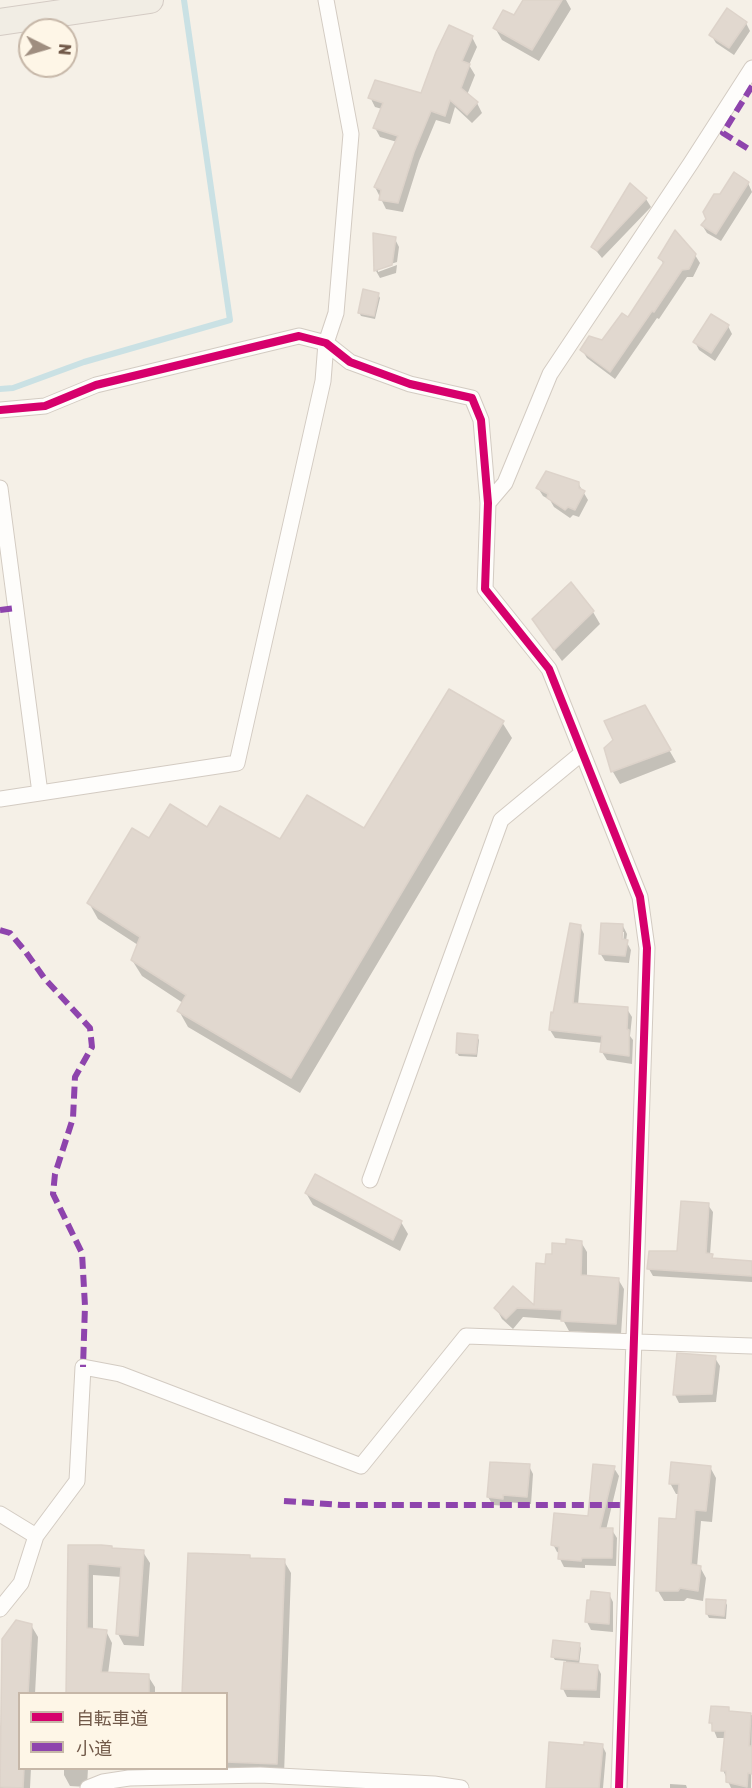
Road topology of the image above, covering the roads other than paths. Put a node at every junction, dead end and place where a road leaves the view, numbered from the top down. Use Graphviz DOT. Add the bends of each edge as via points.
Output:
graph roads {
  1 [pos="150,0"];
  2 [pos="326,0"];
  3 [pos="0,22"];
  4 [pos="752,68"];
  5 [pos="326,343"];
  6 [pos="0,410"];
  7 [pos="0,488"];
  8 [pos="489,503"];
  9 [pos="582,753"];
  10 [pos="40,793"];
  11 [pos="0,799"];
  12 [pos="370,1180"];
  13 [pos="632,1342"];
  14 [pos="752,1346"];
  15 [pos="0,1514"];
  16 [pos="36,1536"];
  17 [pos="0,1609"];
  18 [pos="435,1786"];
  19 [pos="88,1788"];
  20 [pos="461,1788"];
  21 [pos="619,1788"];
  1 -- 3 [label="main road"];
  2 -- 5 [label="street" via="351,135 336,313"];
  4 -- 8 [label="street" via="549,374 505,483"];
  5 -- 6 [label="street" via="299,336 96,385 45,406"];
  5 -- 8 [label="street" via="350,362 410,384 472,398 481,420"];
  5 -- 10 [label="street" via="322,381 237,763"];
  7 -- 10 [label="street"];
  8 -- 9 [label="street" via="485,589 549,669"];
  9 -- 12 [label="street" via="501,820"];
  9 -- 13 [label="street" via="640,897 647,948"];
  10 -- 11 [label="street"];
  13 -- 14 [label="street"];
  13 -- 16 [label="street" via="466,1336 361,1466 120,1374 83,1367 77,1481"];
  13 -- 21 [label="street"];
  15 -- 16 [label="street"];
  16 -- 17 [label="street" via="21,1583"];
  18 -- 19 [label="street" via="260,1775 129,1778"];
  18 -- 20 [label="street"];
}
